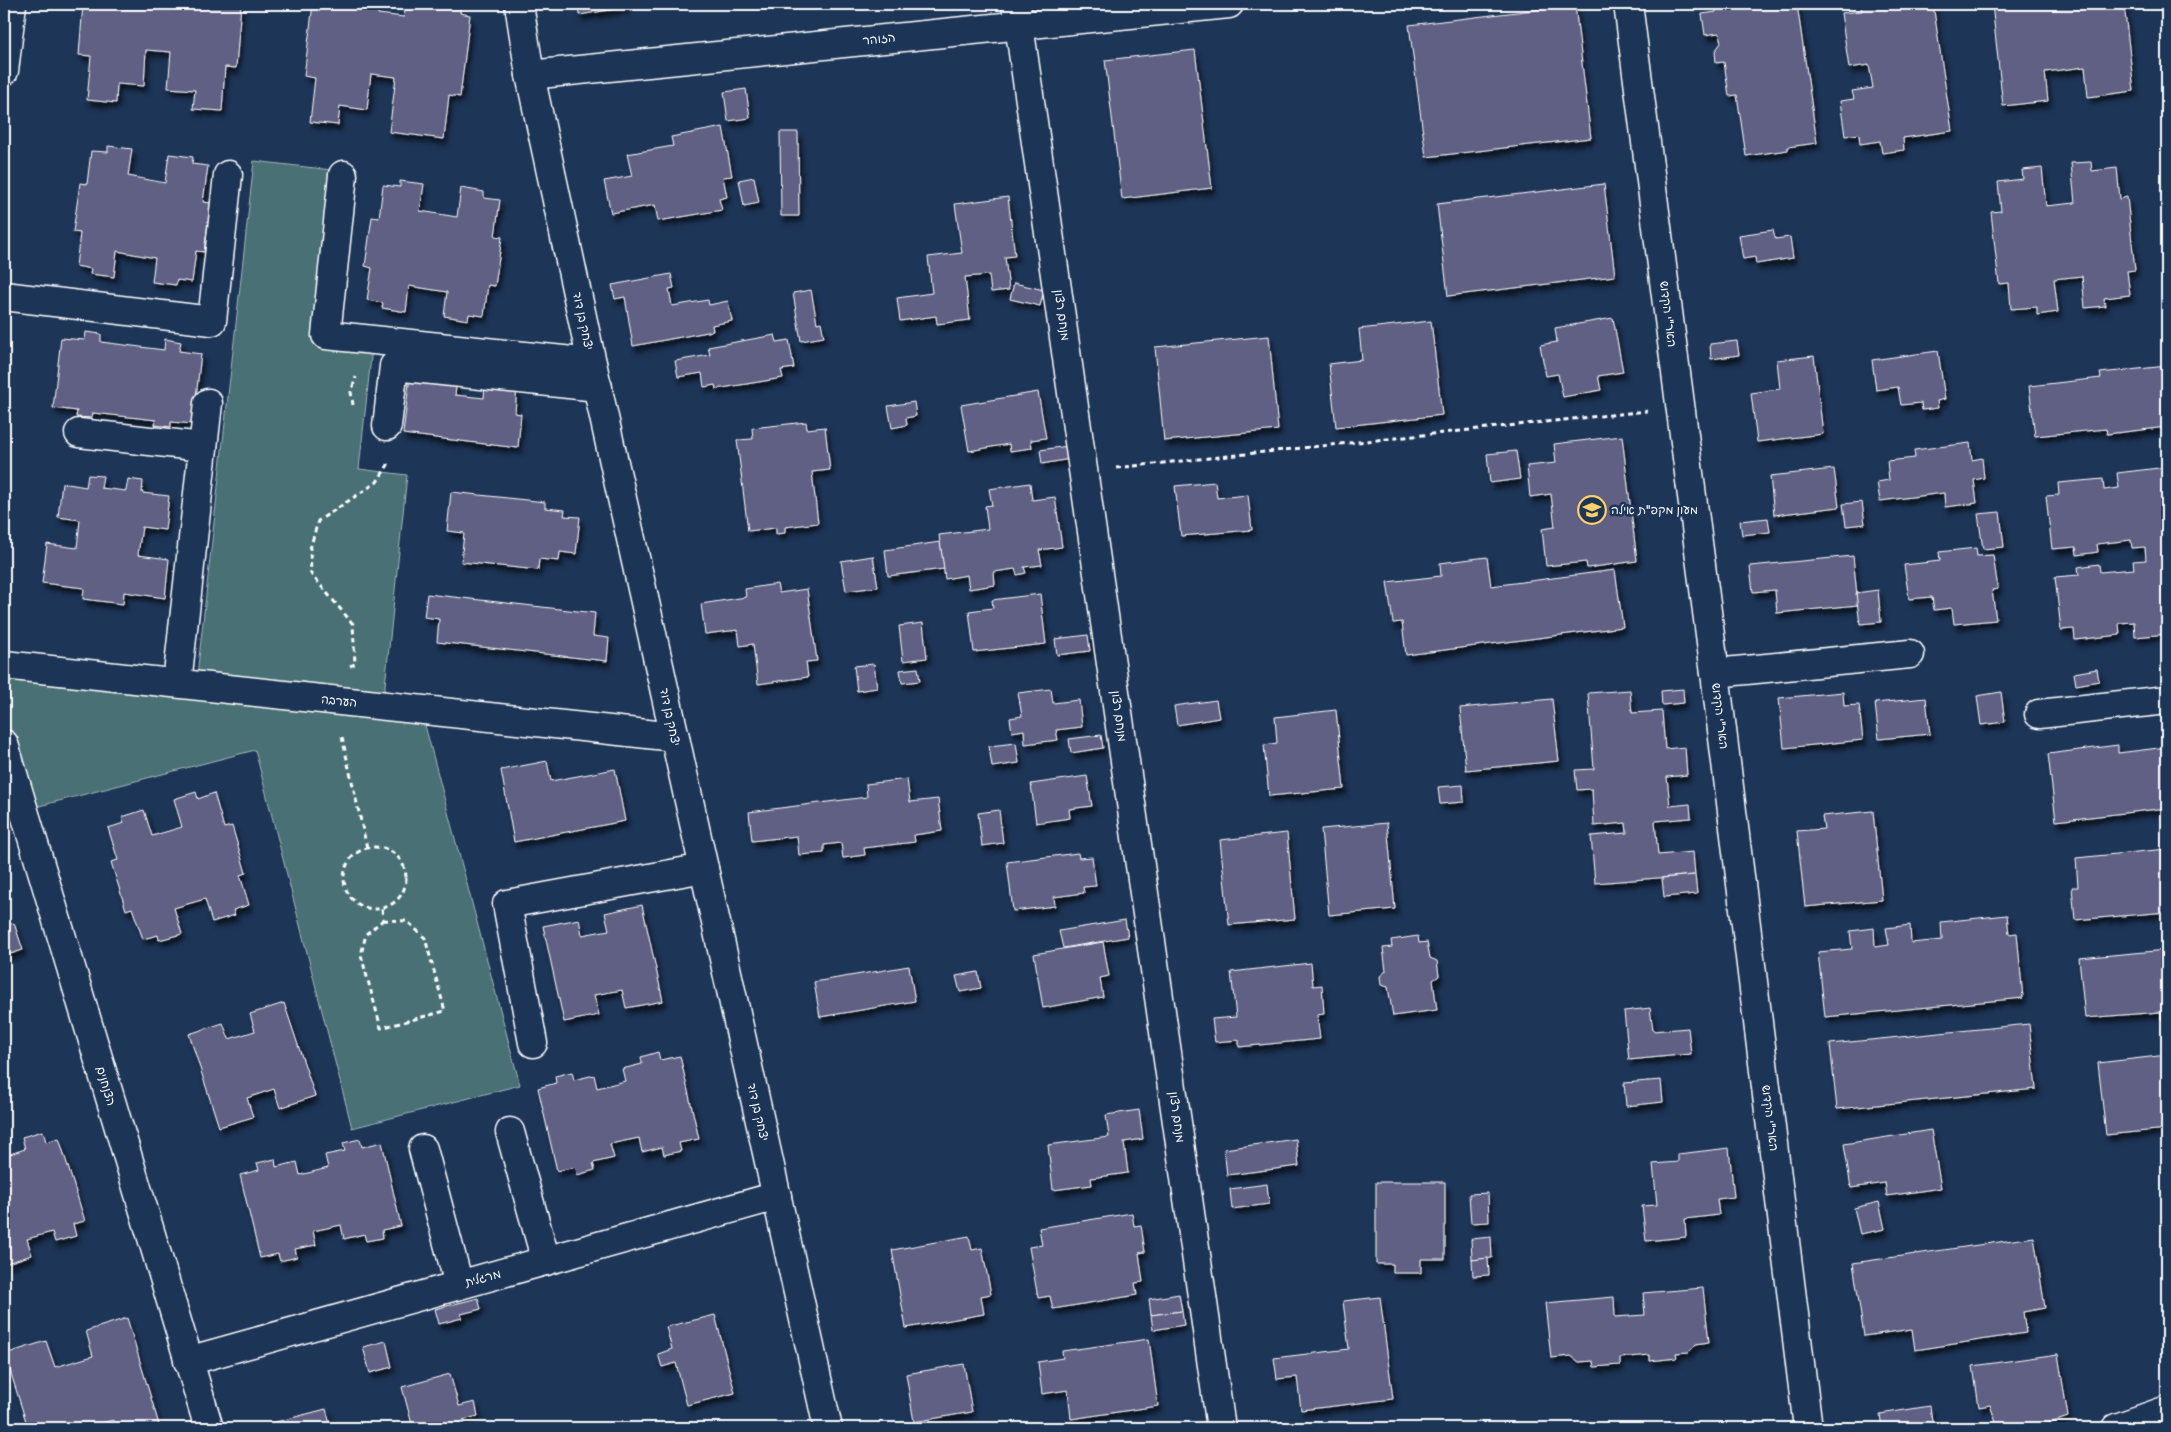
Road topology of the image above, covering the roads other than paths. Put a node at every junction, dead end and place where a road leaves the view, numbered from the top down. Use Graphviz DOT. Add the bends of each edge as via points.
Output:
graph roads {
  1 [pos="12,4"];
  2 [pos="519,4"];
  3 [pos="1229,4"];
  4 [pos="1628,4"];
  5 [pos="1018,14"];
  6 [pos="4,71"];
  7 [pos="530,75"];
  8 [pos="228,175"];
  9 [pos="343,175"];
  10 [pos="4,296"];
  11 [pos="595,375"];
  12 [pos="208,403"];
  13 [pos="387,426"];
  14 [pos="79,433"];
  15 [pos="203,447"];
  16 [pos="1910,654"];
  17 [pos="4,665"];
  18 [pos="1714,673"];
  19 [pos="177,683"];
  20 [pos="2167,700"];
  21 [pos="2039,714"];
  22 [pos="675,737"];
  23 [pos="4,744"];
  24 [pos="704,868"];
  25 [pos="533,1043"];
  26 [pos="510,1132"];
  27 [pos="423,1149"];
  28 [pos="777,1196"];
  29 [pos="546,1261"];
  30 [pos="459,1285"];
  31 [pos="188,1361"];
  32 [pos="2167,1410"];
  33 [pos="208,1428"];
  34 [pos="828,1428"];
  35 [pos="1221,1428"];
  36 [pos="1808,1428"];
  37 [pos="2116,1428"];
  1 -- 6 [label="street"];
  2 -- 7 [label="street, יצחק בן דוד"];
  3 -- 5 [label="street, הזוהר"];
  4 -- 18 [label="street, האר\"י הקדוש"];
  5 -- 7 [label="street, הזוהר"];
  5 -- 35 [label="street, מנחם רצון"];
  7 -- 11 [label="street, יצחק בן דוד"];
  8 -- 10 [label="street" via="212,321"];
  9 -- 11 [label="street" via="326,335 387,341"];
  11 -- 13 [label="street" via="394,366"];
  11 -- 22 [label="street, יצחק בן דוד"];
  12 -- 15 [label="street"];
  14 -- 15 [label="street"];
  15 -- 19 [label="street"];
  16 -- 18 [label="street"];
  17 -- 19 [label="street, הערבה"];
  18 -- 36 [label="street, האר\"י הקדוש"];
  19 -- 22 [label="street, הערבה"];
  20 -- 21 [label="street"];
  22 -- 24 [label="street, יצחק בן דוד"];
  23 -- 31 [label="street, הצנחנים"];
  24 -- 25 [label="street" via="507,904"];
  24 -- 28 [label="street, יצחק בן דוד"];
  26 -- 29 [label="street"];
  27 -- 30 [label="street"];
  28 -- 29 [label="street, מרגלית"];
  28 -- 34 [label="street, יצחק בן דוד"];
  29 -- 30 [label="street, מרגלית"];
  30 -- 31 [label="street, מרגלית"];
  31 -- 33 [label="street, הצנחנים"];
  32 -- 37 [label="street"];
}
